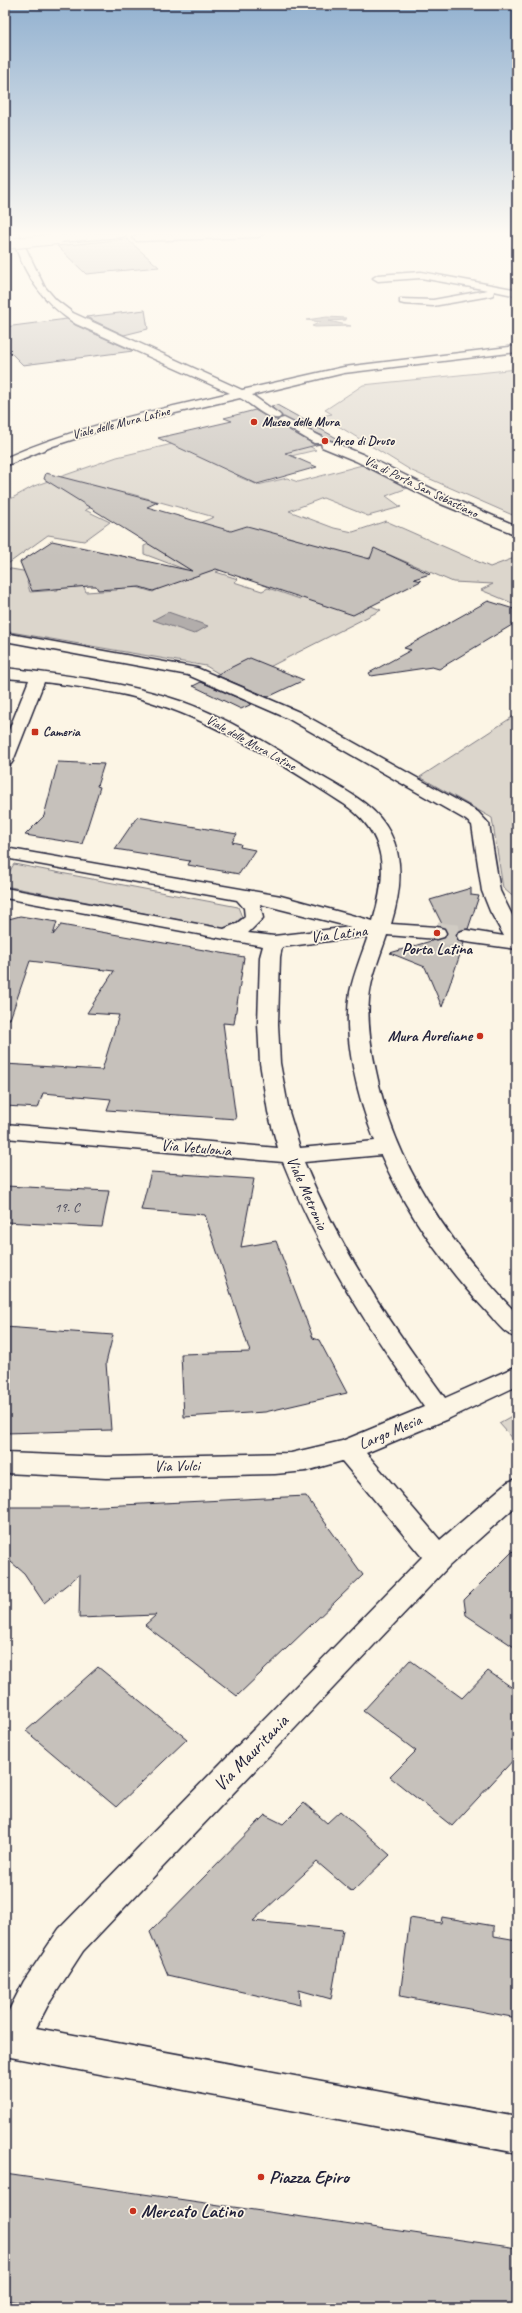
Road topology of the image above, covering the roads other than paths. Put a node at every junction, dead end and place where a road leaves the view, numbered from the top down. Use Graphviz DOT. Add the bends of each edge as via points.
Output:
graph roads {
  1 [pos="124,342"];
  2 [pos="517,349"];
  3 [pos="195,374"];
  4 [pos="241,394"];
  5 [pos="206,402"];
  6 [pos="279,418"];
  7 [pos="5,462"];
  8 [pos="517,531"];
  9 [pos="5,637"];
  10 [pos="5,673"];
  11 [pos="38,677"];
  12 [pos="5,761"];
  13 [pos="5,853"];
  14 [pos="5,893"];
  15 [pos="244,896"];
  16 [pos="382,929"];
  17 [pos="437,933"];
  18 [pos="226,935"];
  19 [pos="466,936"];
  20 [pos="274,942"];
  21 [pos="517,942"];
  22 [pos="5,1131"];
  23 [pos="387,1147"];
  24 [pos="290,1156"];
  25 [pos="517,1329"];
  26 [pos="517,1375"];
  27 [pos="441,1411"];
  28 [pos="348,1450"];
  29 [pos="5,1463"];
  30 [pos="516,1491"];
  31 [pos="439,1558"];
  32 [pos="8,2039"];
  33 [pos="517,2135"];
  1 -- 3 [label="street, Via di Porta San Sebastiano"];
  2 -- 4 [label="street, Viale delle Mura Latine" via="357,368"];
  3 -- 4 [label="street, Via di Porta San Sebastiano"];
  3 -- 5 [label="street" via="207,390"];
  4 -- 5 [label="street, Viale delle Mura Latine"];
  4 -- 6 [label="street, Via di Porta San Sebastiano" via="258,402"];
  5 -- 6 [label="street, Via di Porta San Sebastiano" via="233,405"];
  5 -- 7 [label="street, Viale delle Mura Latine" via="81,432"];
  6 -- 8 [label="street, Via di Porta San Sebastiano" via="322,442 446,501"];
  9 -- 21 [label="street" via="192,671 293,715 472,816 480,824 491,891"];
  10 -- 11 [label="street, Viale delle Mura Latine"];
  11 -- 12 [label="street"];
  11 -- 16 [label="street, Viale delle Mura Latine" via="131,692 161,700 199,715 238,734 363,810 379,828 388,848 391,865"];
  13 -- 15 [label="street, Via Latina"];
  14 -- 18 [label="street, Via Latina"];
  15 -- 16 [label="street, Via Latina" via="281,902"];
  15 -- 18 [label="street" via="253,907 254,918 243,928"];
  16 -- 17 [label="street"];
  16 -- 20 [label="street, Via Latina"];
  16 -- 23 [label="street" via="360,991 358,1013 366,1081 374,1115"];
  18 -- 20 [label="street, Via Latina"];
  19 -- 21 [label="street"];
  20 -- 24 [label="street, Viale Metronio" via="270,965 270,1062 277,1106"];
  22 -- 24 [label="street, Via Vetulonia"];
  23 -- 24 [label="street, Via Vetulonia"];
  23 -- 25 [label="street" via="425,1218 466,1272"];
  24 -- 27 [label="street, Viale Metronio" via="312,1210 347,1276"];
  26 -- 27 [label="street, Largo Mesia"];
  27 -- 28 [label="street, Largo Mesia"];
  28 -- 29 [label="street, Via Vulci" via="287,1464 47,1467"];
  28 -- 31 [label="street, Largo Mesia"];
  30 -- 31 [label="street, Via Mauritania"];
  31 -- 32 [label="street, Via Mauritania" via="71,1940"];
  32 -- 33 [label="street"];
}
